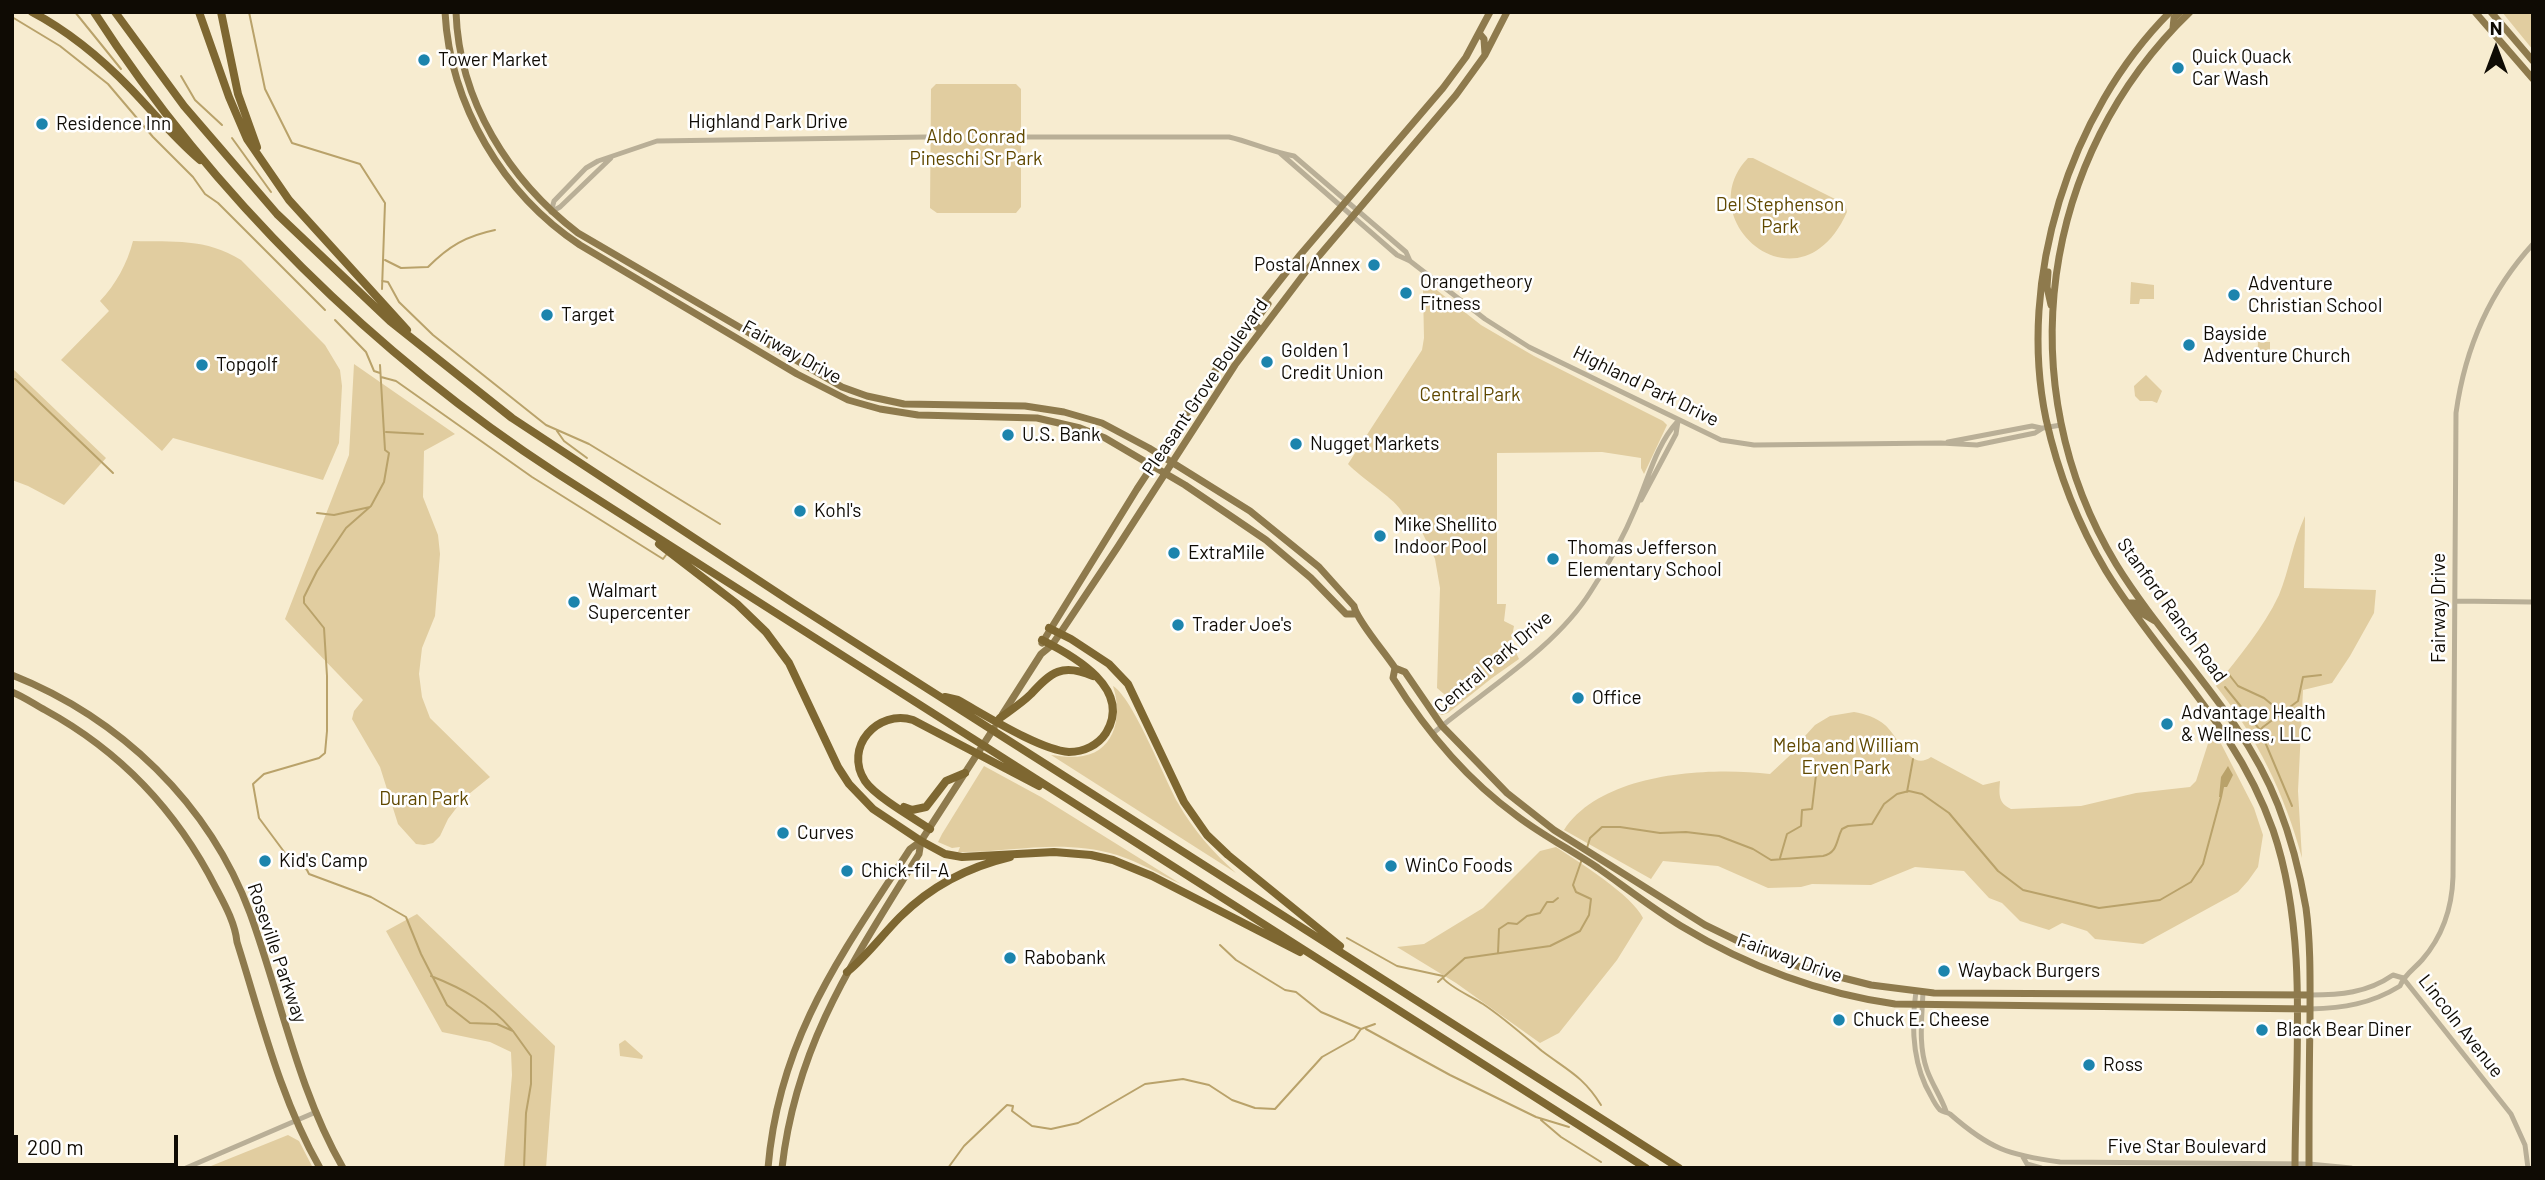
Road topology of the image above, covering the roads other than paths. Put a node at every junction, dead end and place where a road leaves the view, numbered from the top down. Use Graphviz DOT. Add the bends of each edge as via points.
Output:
graph roads {
  1 [pos="32,12"];
  2 [pos="94,12"];
  3 [pos="115,12"];
  4 [pos="199,12"];
  5 [pos="221,12"];
  6 [pos="445,12"];
  7 [pos="456,12"];
  8 [pos="1490,12"];
  9 [pos="1507,12"];
  10 [pos="2170,12"];
  11 [pos="2180,12"];
  12 [pos="2190,12"];
  13 [pos="2475,12"];
  14 [pos="2491,12"];
  15 [pos="2173,28"];
  16 [pos="1479,33"];
  17 [pos="1485,55"];
  18 [pos="2533,61"];
  19 [pos="2533,79"];
  20 [pos="926,137"];
  21 [pos="1026,137"];
  22 [pos="264,162"];
  23 [pos="215,174"];
  24 [pos="1345,203"];
  25 [pos="1355,213"];
  26 [pos="548,215"];
  27 [pos="2049,240"];
  28 [pos="2533,244"];
  29 [pos="2045,266"];
  30 [pos="2057,269"];
  31 [pos="636,279"];
  32 [pos="1279,283"];
  33 [pos="709,311"];
  34 [pos="2052,313"];
  35 [pos="1261,330"];
  36 [pos="428,353"];
  37 [pos="1678,421"];
  38 [pos="2060,425"];
  39 [pos="2045,428"];
  40 [pos="1159,454"];
  41 [pos="1172,463"];
  42 [pos="1152,465"];
  43 [pos="1165,473"];
  44 [pos="580,488"];
  45 [pos="1303,553"];
  46 [pos="1323,589"];
  47 [pos="2455,601"];
  48 [pos="2533,602"];
  49 [pos="2128,603"];
  50 [pos="1354,610"];
  51 [pos="2157,622"];
  52 [pos="1049,628"];
  53 [pos="1060,633"];
  54 [pos="1042,640"];
  55 [pos="1052,645"];
  56 [pos="1041,654"];
  57 [pos="1395,668"];
  58 [pos="12,675"];
  59 [pos="1099,678"];
  60 [pos="12,692"];
  61 [pos="938,695"];
  62 [pos="1015,703"];
  63 [pos="1000,718"];
  64 [pos="1442,726"];
  65 [pos="1432,734"];
  66 [pos="965,773"];
  67 [pos="892,802"];
  68 [pos="1100,819"];
  69 [pos="930,829"];
  70 [pos="921,841"];
  71 [pos="1569,845"];
  72 [pos="1040,852"];
  73 [pos="1596,863"];
  74 [pos="1360,964"];
  75 [pos="847,972"];
  76 [pos="1350,978"];
  77 [pos="2403,978"];
  78 [pos="1920,991"];
  79 [pos="2138,995"];
  80 [pos="2296,995"];
  81 [pos="2310,995"];
  82 [pos="1918,1005"];
  83 [pos="2138,1006"];
  84 [pos="2296,1008"];
  85 [pos="2310,1009"];
  86 [pos="316,1112"];
  87 [pos="296,1121"];
  88 [pos="2530,1150"];
  89 [pos="2022,1157"];
  90 [pos="2233,1166"];
  91 [pos="2295,1166"];
  92 [pos="2309,1166"];
  93 [pos="187,1168"];
  94 [pos="320,1168"];
  95 [pos="343,1168"];
  96 [pos="768,1168"];
  97 [pos="782,1168"];
  98 [pos="1646,1168"];
  99 [pos="1679,1168"];
  100 [pos="2042,1168"];
  101 [pos="2351,1168"];
  102 [pos="2528,1168"];
  1 -- 23 [label="highway" via="111,69"];
  2 -- 23 [label="highway"];
  3 -- 36 [label="highway" via="184,106 277,214"];
  4 -- 22 [label="highway" via="237,118"];
  5 -- 22 [label="highway" via="238,94"];
  6 -- 26 [label="main road, Fairway Drive" via="454,71 475,124 511,181"];
  7 -- 26 [label="main road, Fairway Drive" via="466,74 485,123"];
  8 -- 16 [label="main road, Pleasant Grove Boulevard"];
  9 -- 17 [label="main road, Pleasant Grove Boulevard"];
  10 -- 27 [label="main road, Stanford Ranch Road" via="2130,60 2091,122 2064,186"];
  11 -- 15 [label="main road"];
  12 -- 15 [label="main road, Stanford Ranch Road"];
  13 -- 19 [label="main road"];
  14 -- 18 [label="main road"];
  15 -- 30 [label="main road, Stanford Ranch Road" via="2126,89 2095,144 2069,213"];
  16 -- 17 [label="main road"];
  16 -- 24 [label="main road, Pleasant Grove Boulevard" via="1443,88"];
  17 -- 25 [label="main road, Pleasant Grove Boulevard"];
  20 -- 26 [label="street, Highland Park Drive" via="677,139 643,144 598,161 579,175 554,201"];
  21 -- 24 [label="street, Highland Park Drive" via="1228,137 1294,156"];
  22 -- 36 [label="highway" via="289,200"];
  23 -- 44 [label="highway" via="297,263 406,361 500,435"];
  24 -- 25 [label="street, Highland Park Drive"];
  24 -- 32 [label="main road, Pleasant Grove Boulevard"];
  25 -- 35 [label="main road, Pleasant Grove Boulevard"];
  25 -- 37 [label="street, Highland Park Drive" via="1397,255 1485,320"];
  26 -- 31 [label="main road, Fairway Drive" via="566,236"];
  26 -- 33 [label="main road, Fairway Drive"];
  27 -- 29 [label="main road, Stanford Ranch Road"];
  27 -- 30 [label="main road"];
  28 -- 47 [label="street, Fairway Drive" via="2488,305 2464,368 2455,429"];
  29 -- 34 [label="main road"];
  29 -- 39 [label="main road, Stanford Ranch Road" via="2040,325"];
  30 -- 34 [label="main road, Stanford Ranch Road"];
  31 -- 33 [label="main road"];
  31 -- 42 [label="main road, Fairway Drive" via="848,400 918,415 1055,421 1104,438"];
  32 -- 35 [label="main road" via="1256,320"];
  32 -- 40 [label="main road, Pleasant Grove Boulevard"];
  33 -- 40 [label="main road, Fairway Drive" via="858,393 912,405 1025,406 1064,412 1102,423"];
  34 -- 38 [label="main road, Stanford Ranch Road"];
  35 -- 41 [label="main road, Pleasant Grove Boulevard"];
  36 -- 61 [label="highway" via="545,442"];
  37 -- 39 [label="street, Highland Park Drive" via="1738,444 1941,443 2032,426"];
  37 -- 64 [label="street, Central Park Drive" via="1591,592 1561,628"];
  38 -- 39 [label="street, Highland Park Drive"];
  38 -- 51 [label="main road, Stanford Ranch Road" via="2094,521 2116,564"];
  39 -- 49 [label="main road, Stanford Ranch Road" via="2082,527"];
  40 -- 41 [label="main road, Fairway Drive"];
  40 -- 42 [label="main road, Pleasant Grove Boulevard"];
  41 -- 43 [label="main road, Pleasant Grove Boulevard"];
  41 -- 45 [label="main road, Fairway Drive" via="1250,511"];
  42 -- 43 [label="main road, Fairway Drive"];
  42 -- 52 [label="main road, Pleasant Grove Boulevard"];
  43 -- 46 [label="main road, Fairway Drive" via="1266,540"];
  43 -- 53 [label="main road, Pleasant Grove Boulevard"];
  44 -- 68 [label="highway"];
  44 -- 70 [label="highway" via="701,576 759,625 789,663 849,784 873,808"];
  45 -- 46 [label="main road" via="1320,575"];
  45 -- 50 [label="main road, Fairway Drive"];
  46 -- 50 [label="main road, Fairway Drive" via="1331,587"];
  47 -- 48 [label="street"];
  47 -- 77 [label="street, Fairway Drive" via="2452,897 2433,946"];
  49 -- 51 [label="main road"];
  49 -- 80 [label="main road, Stanford Ranch Road" via="2230,740 2263,805 2289,890 2296,940"];
  50 -- 57 [label="main road, Fairway Drive"];
  51 -- 81 [label="main road, Stanford Ranch Road" via="2226,710 2276,800 2304,900"];
  52 -- 53 [label="highway"];
  52 -- 54 [label="main road, Pleasant Grove Boulevard"];
  53 -- 55 [label="main road, Pleasant Grove Boulevard"];
  53 -- 74 [label="highway" via="1109,664 1128,684 1184,802 1207,835"];
  54 -- 55 [label="highway"];
  54 -- 56 [label="main road, Pleasant Grove Boulevard"];
  55 -- 56 [label="main road, Pleasant Grove Boulevard"];
  55 -- 59 [label="highway"];
  56 -- 62 [label="main road, Pleasant Grove Boulevard"];
  57 -- 64 [label="main road, Fairway Drive" via="1405,672"];
  57 -- 65 [label="main road, Fairway Drive" via="1393,678"];
  58 -- 86 [label="main road, Roseville Parkway" via="106,726 147,760 194,810 250,913"];
  59 -- 61 [label="highway" via="1112,701 1110,725 1094,745 1072,752 1053,748 958,700"];
  59 -- 62 [label="highway" via="1059,671"];
  60 -- 87 [label="main road, Roseville Parkway" via="106,749 155,796 185,834 236,929"];
  61 -- 74 [label="highway"];
  62 -- 63 [label="highway"];
  63 -- 66 [label="main road"];
  64 -- 65 [label="street, Central Park Drive"];
  64 -- 71 [label="main road, Fairway Drive" via="1507,793"];
  65 -- 71 [label="main road, Fairway Drive" via="1493,797 1527,824"];
  66 -- 67 [label="highway" via="946,781 926,807 912,810"];
  66 -- 69 [label="main road"];
  67 -- 68 [label="highway" via="863,779 859,751 863,738 878,723 906,718"];
  67 -- 69 [label="highway"];
  68 -- 76 [label="highway"];
  69 -- 70 [label="main road"];
  70 -- 72 [label="highway" via="962,857"];
  70 -- 75 [label="main road" via="919,855"];
  70 -- 96 [label="main road" via="911,849 816,998 782,1088"];
  71 -- 73 [label="main road, Fairway Drive"];
  72 -- 75 [label="highway" via="981,866 932,890"];
  72 -- 76 [label="highway" via="1091,855 1136,868"];
  73 -- 78 [label="main road, Fairway Drive" via="1705,925 1771,955 1846,980"];
  73 -- 82 [label="main road, Fairway Drive" via="1681,926 1757,966 1836,993"];
  74 -- 99 [label="highway"];
  75 -- 97 [label="main road" via="800,1079"];
  76 -- 98 [label="highway"];
  77 -- 81 [label="street, Fairway Drive" via="2393,975 2353,993"];
  77 -- 85 [label="street, Fairway Drive" via="2400,986 2372,1001"];
  77 -- 88 [label="street, Lincoln Avenue" via="2511,1114"];
  78 -- 79 [label="main road, Fairway Drive"];
  78 -- 82 [label="street, Five Star Boulevard"];
  79 -- 80 [label="main road, Fairway Drive"];
  79 -- 83 [label="main road"];
  80 -- 81 [label="main road, Fairway Drive"];
  80 -- 84 [label="main road, Stanford Ranch Road"];
  81 -- 85 [label="main road, Stanford Ranch Road"];
  82 -- 83 [label="main road, Fairway Drive"];
  82 -- 89 [label="street, Five Star Boulevard" via="1914,1047 1919,1070 1940,1110 1975,1136"];
  83 -- 84 [label="main road, Fairway Drive"];
  84 -- 85 [label="main road, Fairway Drive"];
  84 -- 91 [label="main road, Stanford Ranch Road"];
  85 -- 92 [label="main road, Stanford Ranch Road"];
  86 -- 87 [label="street"];
  86 -- 95 [label="main road, Roseville Parkway"];
  87 -- 93 [label="street"];
  87 -- 94 [label="main road, Roseville Parkway"];
  88 -- 102 [label="street, Lincoln Avenue"];
  89 -- 90 [label="street, Five Star Boulevard"];
  89 -- 100 [label="street, Five Star Boulevard" via="2027,1164"];
  90 -- 91 [label="street, Five Star Boulevard"];
  91 -- 92 [label="street, Five Star Boulevard"];
  92 -- 101 [label="street, Five Star Boulevard"];
}
